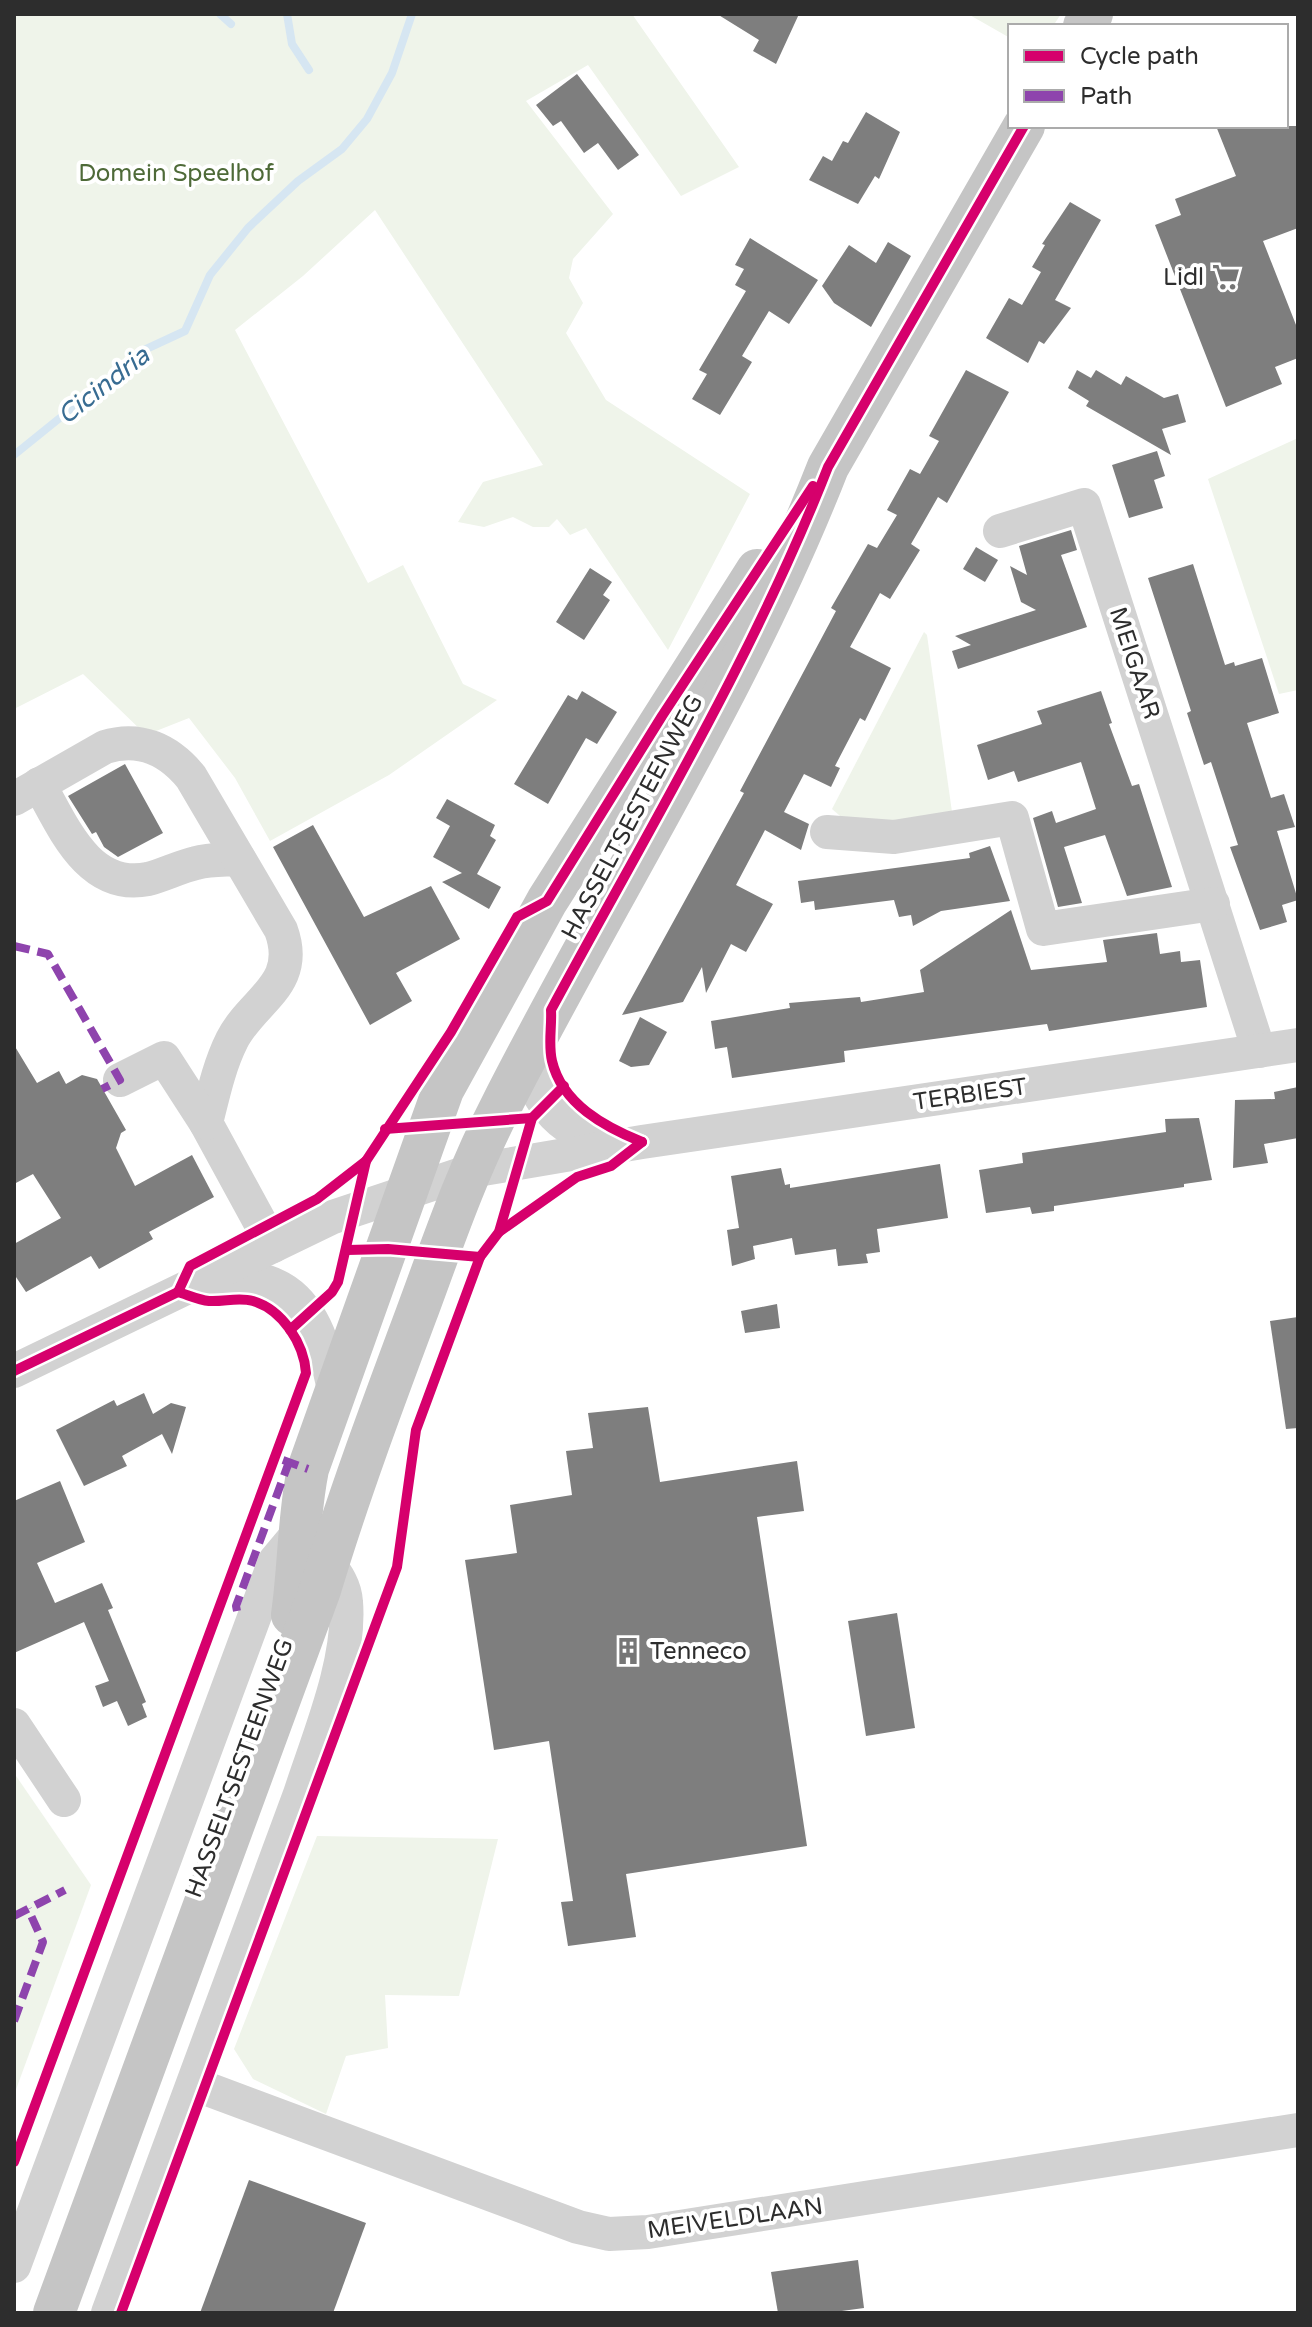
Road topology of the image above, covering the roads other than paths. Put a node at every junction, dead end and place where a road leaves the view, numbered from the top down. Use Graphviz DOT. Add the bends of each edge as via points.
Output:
graph roads {
  1 [pos="1023,128"];
  2 [pos="828,467"];
  3 [pos="1000,531"];
  4 [pos="27,792"];
  5 [pos="827,832"];
  6 [pos="239,859"];
  7 [pos="1213,904"];
  8 [pos="1298,1045"];
  9 [pos="1259,1051"];
  10 [pos="528,1056"];
  11 [pos="120,1080"];
  12 [pos="206,1123"];
  13 [pos="642,1142"];
  14 [pos="471,1171"];
  15 [pos="406,1191"];
  16 [pos="273,1246"];
  17 [pos="203,1281"];
  18 [pos="18,1357"];
  19 [pos="335,1395"];
  20 [pos="300,1531"];
  21 [pos="328,1563"];
  22 [pos="14,1725"];
  23 [pos="64,1800"];
  24 [pos="194,2084"];
  25 [pos="1298,2130"];
  26 [pos="14,2266"];
  27 [pos="38,2313"];
  28 [pos="54,2313"];
  29 [pos="108,2313"];
  1 -- 2 [label="main road, HASSELTSESTEENWEG"];
  2 -- 10 [label="main road, HASSELTSESTEENWEG" via="718,700"];
  2 -- 15 [label="main road, HASSELTSESTEENWEG" via="662,716 503,977 443,1090"];
  3 -- 7 [label="street, MEIGAAR" via="1084,505"];
  4 -- 6 [label="street" via="102,874 145,880 196,863"];
  4 -- 6 [label="street" via="105,747 120,742 151,746 177,759"];
  5 -- 7 [label="street" via="894,837 1012,818 1043,929"];
  6 -- 12 [label="street" via="281,930 288,957 273,990 233,1037"];
  7 -- 9 [label="street, MEIGAAR"];
  8 -- 9 [label="street, TERBIEST"];
  9 -- 13 [label="street, TERBIEST"];
  10 -- 13 [label="street, TERBIEST" via="543,1105 556,1120 590,1139"];
  10 -- 14 [label="main road, HASSELTSESTEENWEG"];
  11 -- 12 [label="street" via="164,1058"];
  12 -- 16 [label="street"];
  13 -- 14 [label="street, TERBIEST"];
  14 -- 15 [label="street, TERBIEST"];
  14 -- 21 [label="main road, HASSELTSESTEENWEG"];
  15 -- 16 [label="street, TERBIEST"];
  15 -- 19 [label="main road, HASSELTSESTEENWEG"];
  16 -- 17 [label="street, TERBIEST"];
  17 -- 18 [label="street, TERBIEST"];
  17 -- 19 [label="street" via="267,1282 296,1301 322,1336"];
  19 -- 20 [label="main road, HASSELTSESTEENWEG" via="308,1469"];
  20 -- 26 [label="street" via="275,1561"];
  20 -- 27 [label="main road, HASSELTSESTEENWEG" via="288,1635"];
  21 -- 24 [label="street" via="341,1580 347,1603 343,1650 300,1794"];
  21 -- 28 [label="main road, HASSELTSESTEENWEG"];
  22 -- 23 [label="street"];
  24 -- 25 [label="street, MEIVELDLAAN" via="609,2234"];
  24 -- 29 [label="street"];
}
